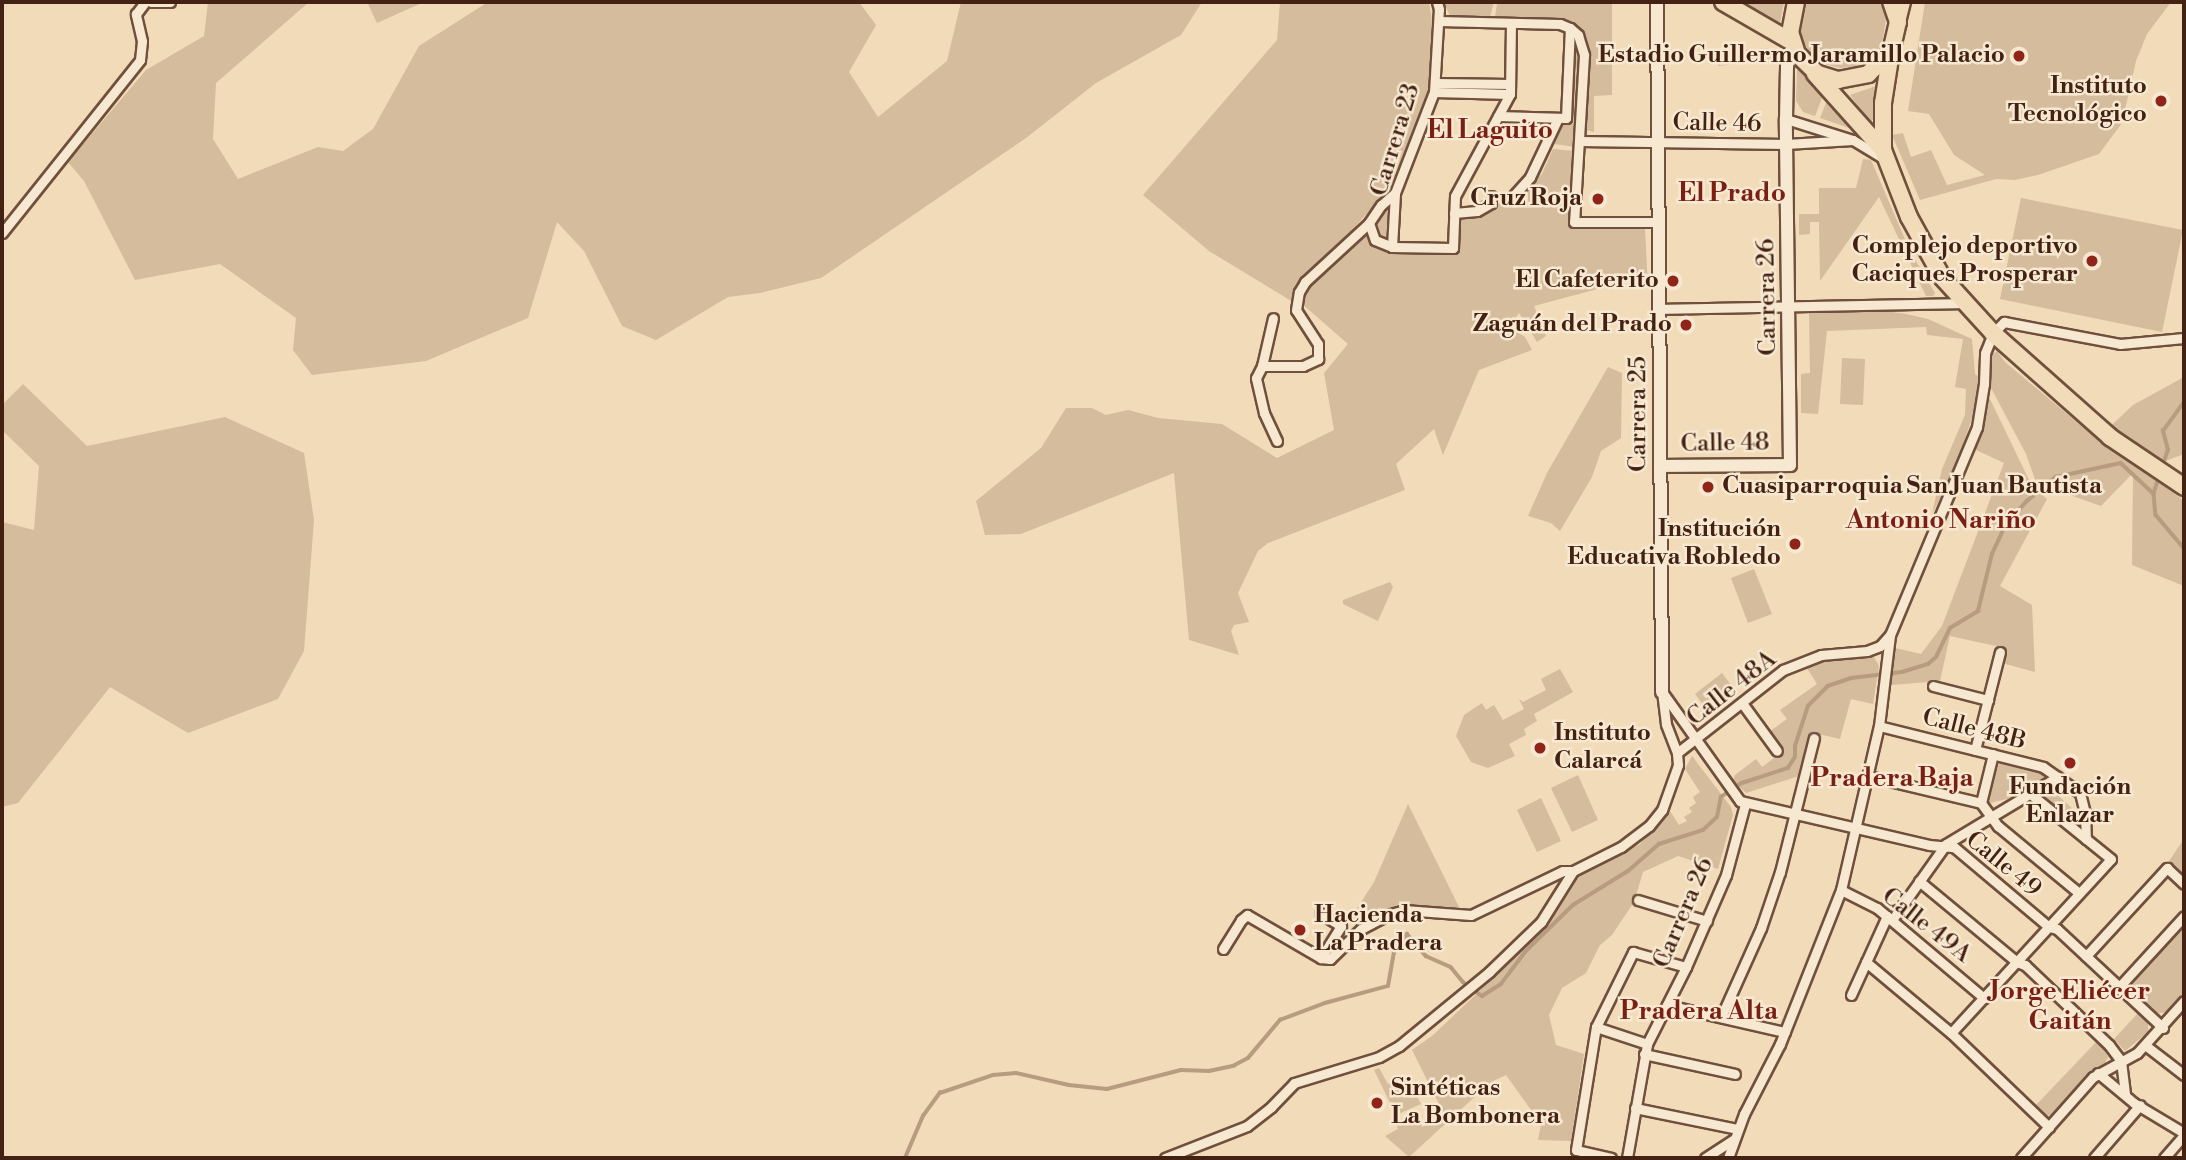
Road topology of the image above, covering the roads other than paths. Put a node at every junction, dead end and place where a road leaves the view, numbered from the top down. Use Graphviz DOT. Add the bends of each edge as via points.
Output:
graph roads {
  1 [pos="145,2"];
  2 [pos="151,2"];
  3 [pos="1437,2"];
  4 [pos="1657,2"];
  5 [pos="1723,2"];
  6 [pos="1796,2"];
  7 [pos="1891,2"];
  8 [pos="1903,2"];
  9 [pos="171,3"];
  10 [pos="1439,21"];
  11 [pos="1898,22"];
  12 [pos="1511,23"];
  13 [pos="1570,28"];
  14 [pos="1792,43"];
  15 [pos="1891,52"];
  16 [pos="1809,68"];
  17 [pos="1434,88"];
  18 [pos="1510,89"];
  19 [pos="1498,116"];
  20 [pos="1562,118"];
  21 [pos="1786,119"];
  22 [pos="1580,141"];
  23 [pos="1853,141"];
  24 [pos="1658,142"];
  25 [pos="1786,144"];
  26 [pos="1885,155"];
  27 [pos="1395,193"];
  28 [pos="1514,195"];
  29 [pos="1491,196"];
  30 [pos="1454,213"];
  31 [pos="1659,222"];
  32 [pos="1369,223"];
  33 [pos="2,233"];
  34 [pos="1392,247"];
  35 [pos="1963,303"];
  36 [pos="1790,306"];
  37 [pos="1659,309"];
  38 [pos="1273,318"];
  39 [pos="1993,333"];
  40 [pos="2184,338"];
  41 [pos="1262,366"];
  42 [pos="1277,441"];
  43 [pos="1790,464"];
  44 [pos="1661,466"];
  45 [pos="2184,487"];
  46 [pos="1890,635"];
  47 [pos="2000,652"];
  48 [pos="1933,686"];
  49 [pos="1662,692"];
  50 [pos="1988,700"];
  51 [pos="1742,704"];
  52 [pos="1879,726"];
  53 [pos="1814,738"];
  54 [pos="1696,741"];
  55 [pos="1975,750"];
  56 [pos="1777,751"];
  57 [pos="1677,753"];
  58 [pos="1993,754"];
  59 [pos="1868,775"];
  60 [pos="2057,777"];
  61 [pos="2028,792"];
  62 [pos="1740,800"];
  63 [pos="1981,803"];
  64 [pos="1797,814"];
  65 [pos="1990,816"];
  66 [pos="1854,828"];
  67 [pos="2086,839"];
  68 [pos="1945,844"];
  69 [pos="1573,871"];
  70 [pos="1919,881"];
  71 [pos="2184,884"];
  72 [pos="1841,891"];
  73 [pos="2080,893"];
  74 [pos="1638,900"];
  75 [pos="1320,913"];
  76 [pos="2184,916"];
  77 [pos="1889,918"];
  78 [pos="1707,921"];
  79 [pos="2049,927"];
  80 [pos="1223,949"];
  81 [pos="2086,956"];
  82 [pos="1321,958"];
  83 [pos="1866,962"];
  84 [pos="2017,962"];
  85 [pos="1686,967"];
  86 [pos="2119,987"];
  87 [pos="1851,995"];
  88 [pos="1984,998"];
  89 [pos="2184,1000"];
  90 [pos="1667,1005"];
  91 [pos="2175,1012"];
  92 [pos="1721,1017"];
  93 [pos="2184,1018"];
  94 [pos="1596,1027"];
  95 [pos="2162,1028"];
  96 [pos="1785,1032"];
  97 [pos="1951,1033"];
  98 [pos="1647,1044"];
  99 [pos="2145,1045"];
  100 [pos="1644,1054"];
  101 [pos="2121,1060"];
  102 [pos="2098,1073"];
  103 [pos="1735,1074"];
  104 [pos="2184,1075"];
  105 [pos="2125,1095"];
  106 [pos="2140,1105"];
  107 [pos="1636,1108"];
  108 [pos="2049,1126"];
  109 [pos="1737,1129"];
  110 [pos="2184,1134"];
  111 [pos="1733,1140"];
  112 [pos="1165,1158"];
  113 [pos="1611,1158"];
  114 [pos="1627,1158"];
  115 [pos="1705,1158"];
  116 [pos="1728,1158"];
  117 [pos="2021,1158"];
  118 [pos="2094,1158"];
  119 [pos="2164,1158"];
  1 -- 33 [label="street" via="136,14 142,41 140,60"];
  2 -- 9 [label="street"];
  3 -- 10 [label="street, Carrera 23"];
  4 -- 24 [label="street, Carrera 25"];
  5 -- 14 [label="highway"];
  6 -- 14 [label="highway" via="1790,21"];
  7 -- 11 [label="highway"];
  8 -- 11 [label="main road"];
  10 -- 12 [label="street"];
  10 -- 17 [label="street, Carrera 23"];
  11 -- 15 [label="highway"];
  12 -- 13 [label="street"];
  12 -- 18 [label="street"];
  13 -- 20 [label="street"];
  13 -- 22 [label="street" via="1584,55"];
  14 -- 16 [label="highway"];
  14 -- 21 [label="street, Carrera 26"];
  15 -- 16 [label="highway" via="1877,68 1859,78 1838,80"];
  15 -- 26 [label="highway" via="1883,103"];
  16 -- 26 [label="highway"];
  17 -- 18 [label="street"];
  17 -- 27 [label="street, Carrera 23"];
  18 -- 19 [label="street"];
  19 -- 20 [label="street"];
  19 -- 30 [label="street" via="1455,196"];
  20 -- 28 [label="street" via="1530,177"];
  21 -- 23 [label="street, Calle 46"];
  21 -- 25 [label="street, Carrera 26"];
  22 -- 24 [label="street, Calle 46"];
  22 -- 31 [label="street" via="1574,222"];
  23 -- 25 [label="street, Calle 46"];
  23 -- 26 [label="street, Calle 46"];
  24 -- 25 [label="street, Calle 46"];
  24 -- 31 [label="street, Carrera 25"];
  25 -- 36 [label="street, Carrera 26"];
  26 -- 35 [label="highway" via="1924,246"];
  27 -- 32 [label="street"];
  27 -- 34 [label="street, Carrera 23"];
  29 -- 30 [label="street" via="1491,203 1477,211"];
  30 -- 34 [label="street" via="1453,248"];
  31 -- 37 [label="street, Carrera 25"];
  32 -- 34 [label="street" via="1376,240"];
  32 -- 41 [label="street" via="1299,292 1296,310 1318,344 1318,359 1303,366"];
  35 -- 36 [label="street"];
  35 -- 39 [label="highway"];
  36 -- 37 [label="street"];
  36 -- 43 [label="street, Carrera 26"];
  37 -- 44 [label="street, Carrera 25"];
  38 -- 41 [label="street"];
  39 -- 40 [label="street" via="2004,322 2120,344"];
  39 -- 45 [label="highway" via="2110,437"];
  39 -- 46 [label="street" via="1984,353 1976,427"];
  41 -- 42 [label="street" via="1256,378"];
  43 -- 44 [label="street, Calle 48"];
  44 -- 49 [label="street, Carrera 25"];
  46 -- 51 [label="street, Calle 48A" via="1867,651 1801,661"];
  46 -- 52 [label="street"];
  47 -- 50 [label="street"];
  48 -- 50 [label="street"];
  49 -- 54 [label="street"];
  49 -- 57 [label="street" via="1666,724"];
  50 -- 55 [label="street"];
  51 -- 54 [label="street, Calle 48A"];
  51 -- 56 [label="street"];
  52 -- 55 [label="street, Calle 48B"];
  52 -- 59 [label="street"];
  53 -- 64 [label="street"];
  54 -- 57 [label="street, Calle 48A"];
  54 -- 62 [label="street"];
  55 -- 58 [label="street, Calle 48B"];
  57 -- 69 [label="street" via="1671,791 1649,826"];
  58 -- 60 [label="street, Calle 48B" via="2043,767"];
  58 -- 63 [label="street"];
  59 -- 63 [label="street"];
  59 -- 66 [label="street"];
  60 -- 61 [label="street"];
  60 -- 67 [label="street, Calle 48B" via="2080,793"];
  61 -- 65 [label="street"];
  61 -- 67 [label="street"];
  62 -- 64 [label="street, Calle 49"];
  62 -- 78 [label="street, Carrera 26" via="1726,875"];
  63 -- 65 [label="street"];
  64 -- 66 [label="street, Calle 49"];
  64 -- 92 [label="street" via="1761,928"];
  65 -- 68 [label="street"];
  65 -- 73 [label="street"];
  66 -- 68 [label="street, Calle 49" via="1928,845"];
  66 -- 72 [label="street"];
  67 -- 73 [label="street" via="2111,859"];
  68 -- 70 [label="street"];
  68 -- 79 [label="street, Calle 49"];
  69 -- 82 [label="street" via="1563,871 1471,915 1404,910 1387,915 1361,929 1330,959"];
  69 -- 112 [label="street" via="1541,922 1399,1046 1380,1057 1294,1083 1247,1126"];
  70 -- 77 [label="street"];
  70 -- 84 [label="street"];
  71 -- 81 [label="street" via="2167,869"];
  72 -- 77 [label="street, Calle 49A"];
  72 -- 96 [label="street"];
  73 -- 79 [label="street"];
  74 -- 78 [label="street"];
  75 -- 82 [label="street" via="1341,926"];
  76 -- 86 [label="street"];
  77 -- 83 [label="street"];
  77 -- 88 [label="street, Calle 49A"];
  78 -- 85 [label="street, Carrera 26"];
  79 -- 81 [label="street, Calle 49"];
  79 -- 84 [label="street"];
  80 -- 82 [label="street" via="1247,915"];
  81 -- 86 [label="street, Calle 49"];
  83 -- 87 [label="street"];
  83 -- 97 [label="street"];
  84 -- 88 [label="street"];
  84 -- 101 [label="street"];
  85 -- 90 [label="street, Carrera 26"];
  85 -- 94 [label="street" via="1633,952"];
  86 -- 95 [label="street, Calle 49"];
  88 -- 97 [label="street"];
  89 -- 91 [label="street"];
  90 -- 92 [label="street"];
  90 -- 98 [label="street, Carrera 26"];
  91 -- 93 [label="street"];
  91 -- 95 [label="street"];
  92 -- 96 [label="street"];
  94 -- 98 [label="street"];
  94 -- 113 [label="street" via="1576,1150"];
  95 -- 99 [label="street"];
  96 -- 109 [label="street"];
  97 -- 108 [label="street"];
  98 -- 100 [label="street, Carrera 26"];
  99 -- 101 [label="street"];
  99 -- 104 [label="street"];
  100 -- 103 [label="street"];
  100 -- 107 [label="street, Carrera 26"];
  101 -- 102 [label="street"];
  101 -- 105 [label="street"];
  102 -- 105 [label="street"];
  102 -- 108 [label="street"];
  105 -- 106 [label="street"];
  106 -- 110 [label="street"];
  106 -- 118 [label="street"];
  107 -- 109 [label="street"];
  107 -- 114 [label="street, Carrera 26"];
  108 -- 117 [label="street"];
  109 -- 111 [label="street"];
  110 -- 119 [label="street"];
  111 -- 115 [label="street"];
  111 -- 116 [label="street"];
}
